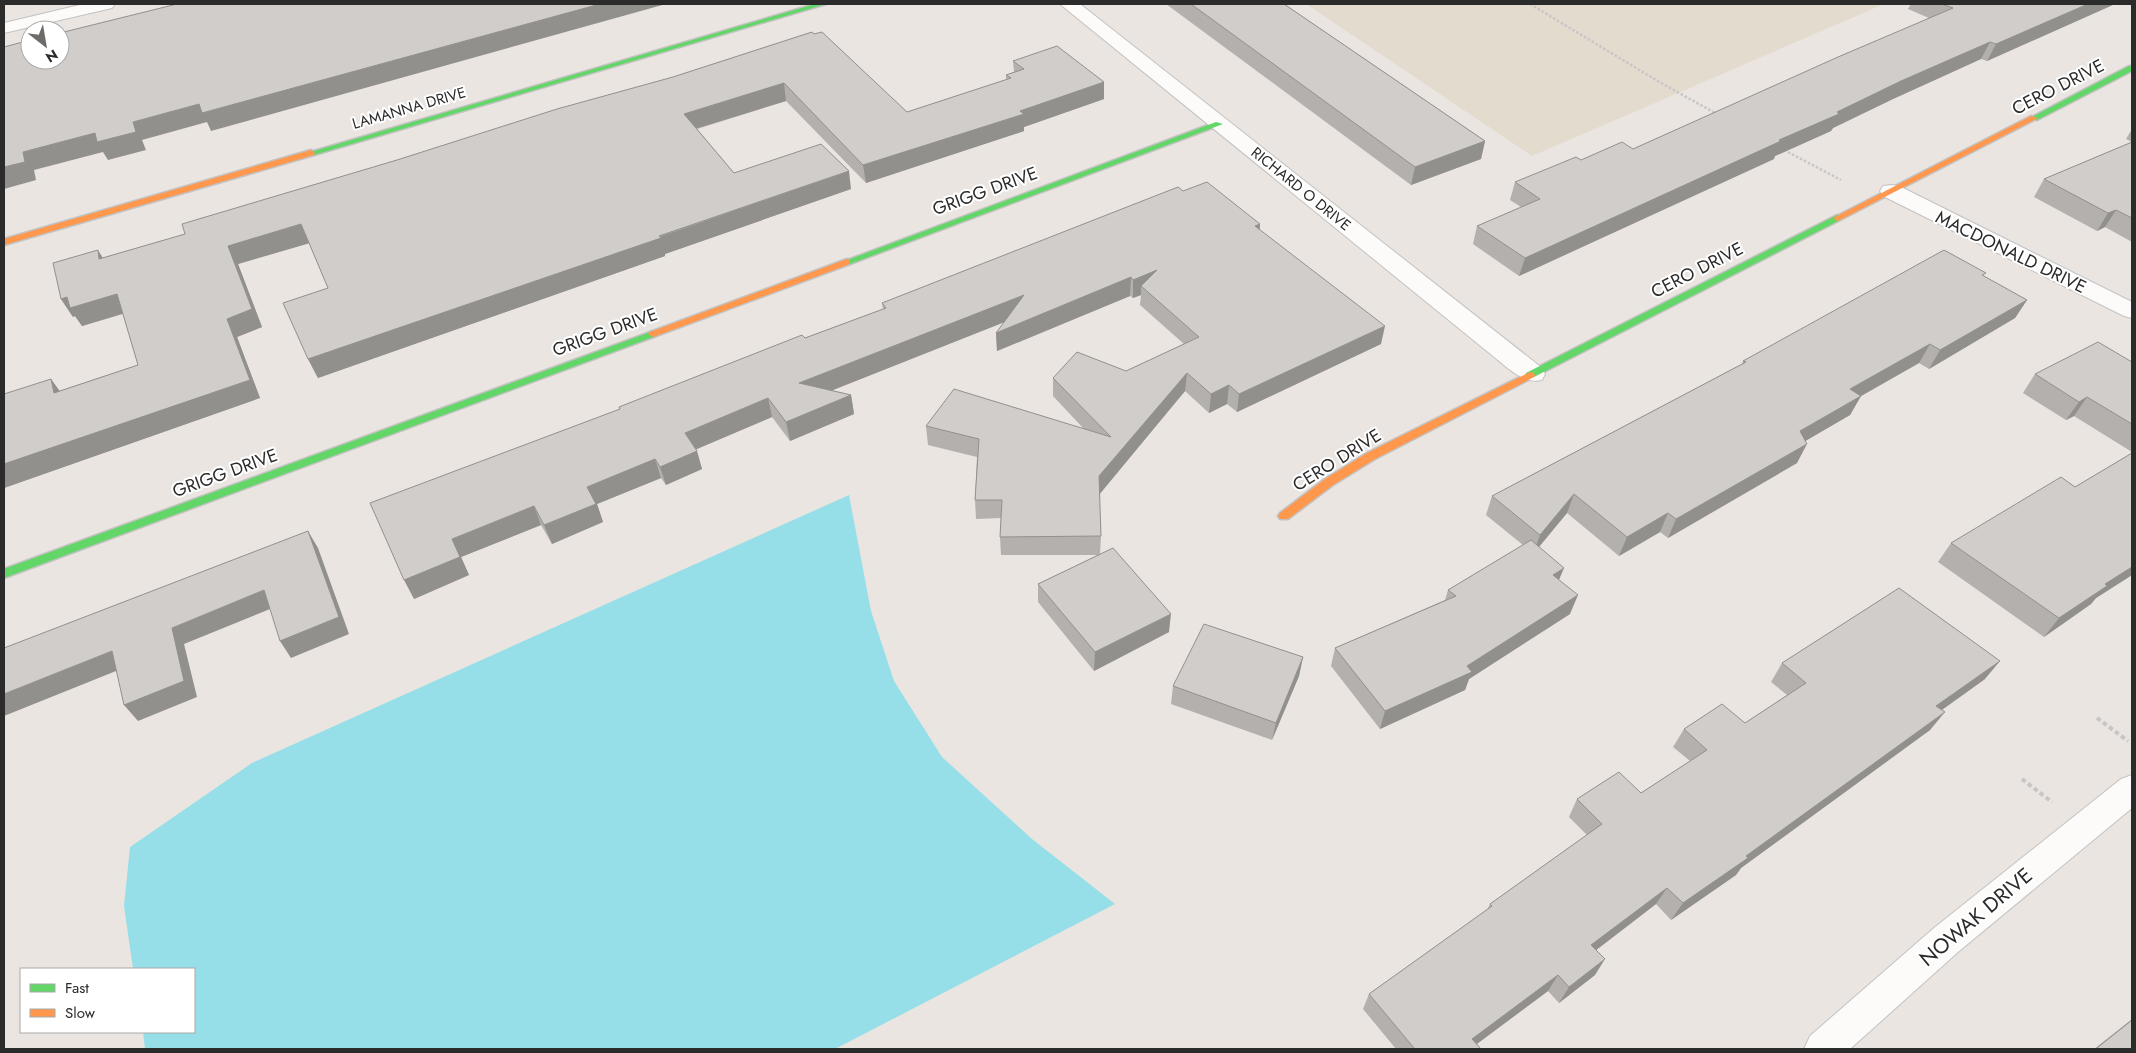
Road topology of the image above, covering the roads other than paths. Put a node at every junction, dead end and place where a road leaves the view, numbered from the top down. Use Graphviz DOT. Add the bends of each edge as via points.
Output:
graph roads {
  1 [pos="106,4"];
  2 [pos="822,4"];
  3 [pos="1069,4"];
  4 [pos="4,28"];
  5 [pos="2132,68"];
  6 [pos="1219,124"];
  7 [pos="1891,191"];
  8 [pos="4,242"];
  9 [pos="2132,311"];
  10 [pos="1533,374"];
  11 [pos="1284,516"];
  12 [pos="4,574"];
  13 [pos="2128,799"];
  14 [pos="1823,1049"];
  1 -- 4 [label="street"];
  2 -- 8 [label="street, LAMANNA DRIVE"];
  3 -- 6 [label="street, RICHARD O DRIVE"];
  5 -- 7 [label="street, CERO DRIVE"];
  6 -- 10 [label="street, RICHARD O DRIVE"];
  6 -- 12 [label="street, GRIGG DRIVE"];
  7 -- 9 [label="street, MACDONALD DRIVE"];
  7 -- 10 [label="street, CERO DRIVE"];
  10 -- 11 [label="street, CERO DRIVE" via="1371,456"];
  13 -- 14 [label="street, NOWAK DRIVE" via="1946,940"];
}
